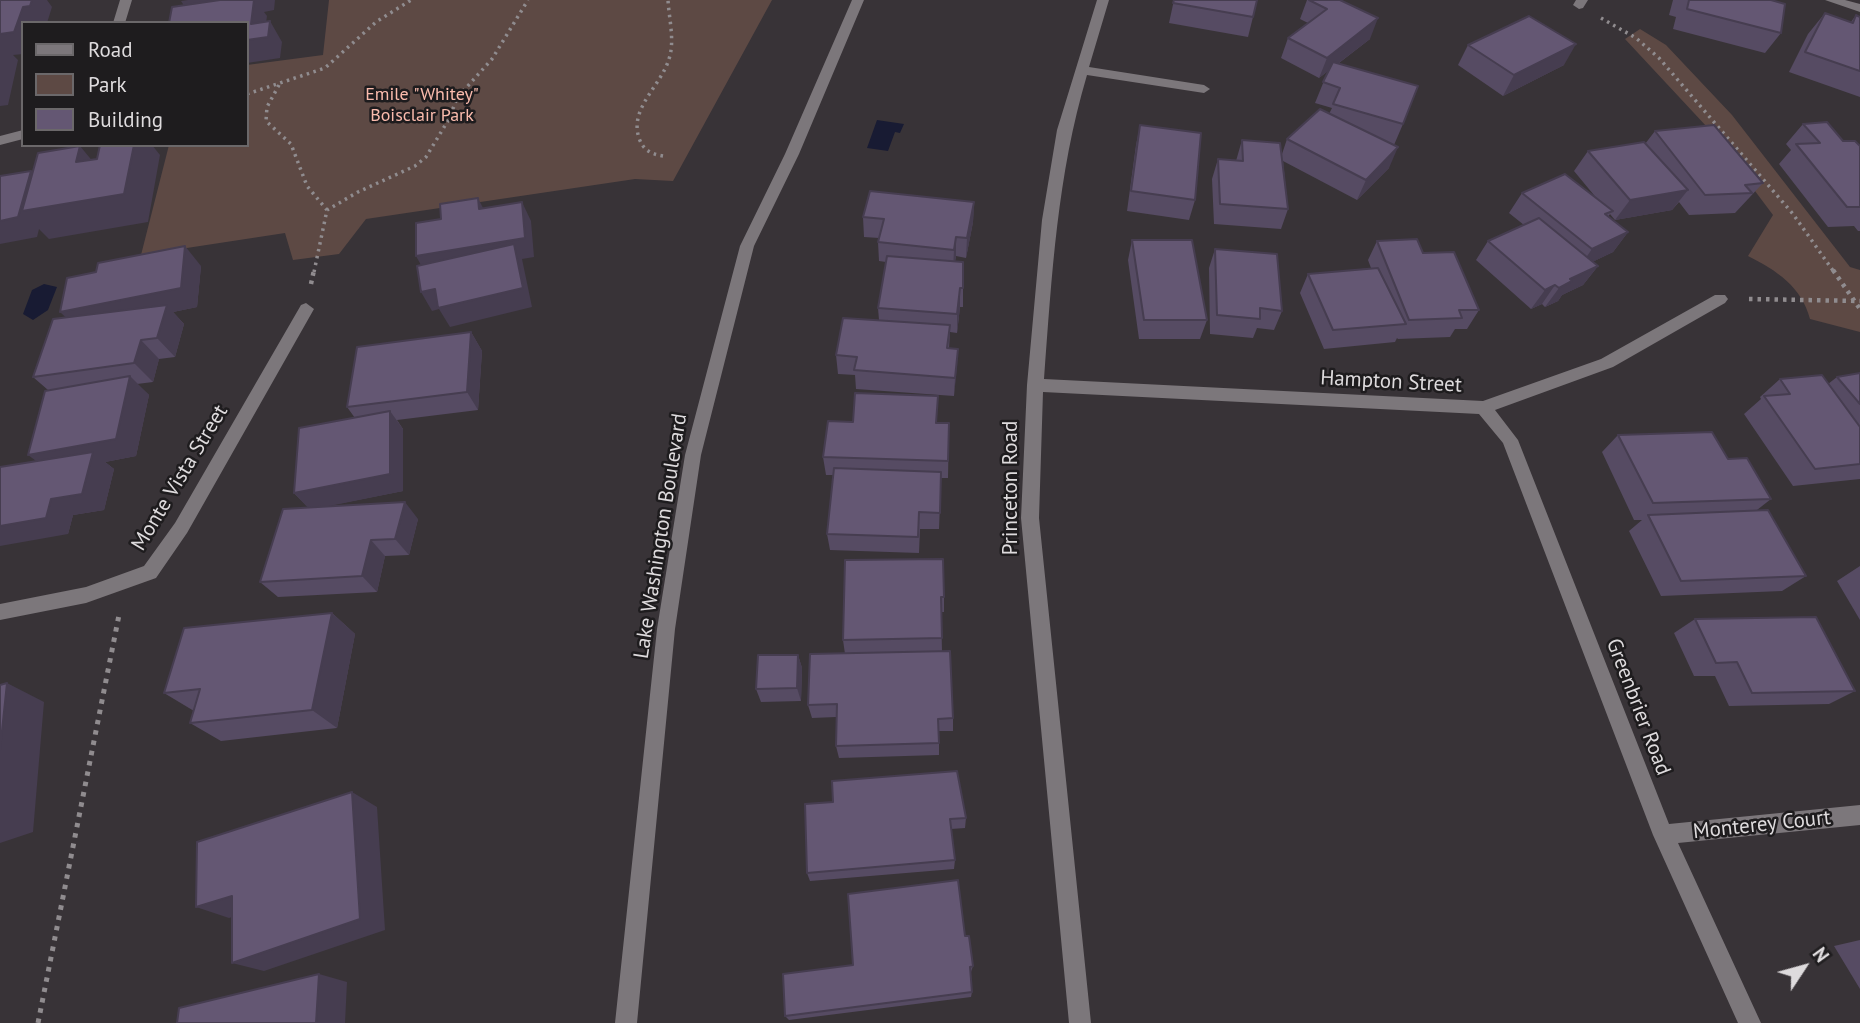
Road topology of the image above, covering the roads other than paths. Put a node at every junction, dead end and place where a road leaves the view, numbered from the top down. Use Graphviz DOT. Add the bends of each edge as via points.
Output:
graph roads {
  1 [pos="126,0"];
  2 [pos="858,0"];
  3 [pos="1103,0"];
  4 [pos="1831,0"];
  5 [pos="1858,5"];
  6 [pos="119,21"];
  7 [pos="1082,70"];
  8 [pos="1204,89"];
  9 [pos="21,135"];
  10 [pos="0,141"];
  11 [pos="1720,299"];
  12 [pos="306,309"];
  13 [pos="1035,385"];
  14 [pos="1483,408"];
  15 [pos="0,612"];
  16 [pos="1860,815"];
  17 [pos="1663,835"];
  18 [pos="626,1023"];
  19 [pos="1080,1023"];
  20 [pos="1750,1023"];
  1 -- 6 [label="street"];
  2 -- 18 [label="street, Lake Washington Boulevard" via="747,246 692,455 666,629"];
  3 -- 7 [label="street, Princeton Road"];
  4 -- 5 [label="street"];
  7 -- 8 [label="street"];
  7 -- 13 [label="street, Princeton Road" via="1064,130 1048,220"];
  9 -- 10 [label="street"];
  11 -- 14 [label="street, Hampton Street" via="1607,363"];
  12 -- 15 [label="street, Monte Vista Street" via="181,528 150,572 86,595"];
  13 -- 14 [label="street, Hampton Street"];
  13 -- 19 [label="street, Princeton Road" via="1030,519"];
  14 -- 17 [label="street, Greenbrier Road" via="1510,440"];
  16 -- 17 [label="street, Monterey Court"];
  17 -- 20 [label="street, Greenbrier Road"];
}
